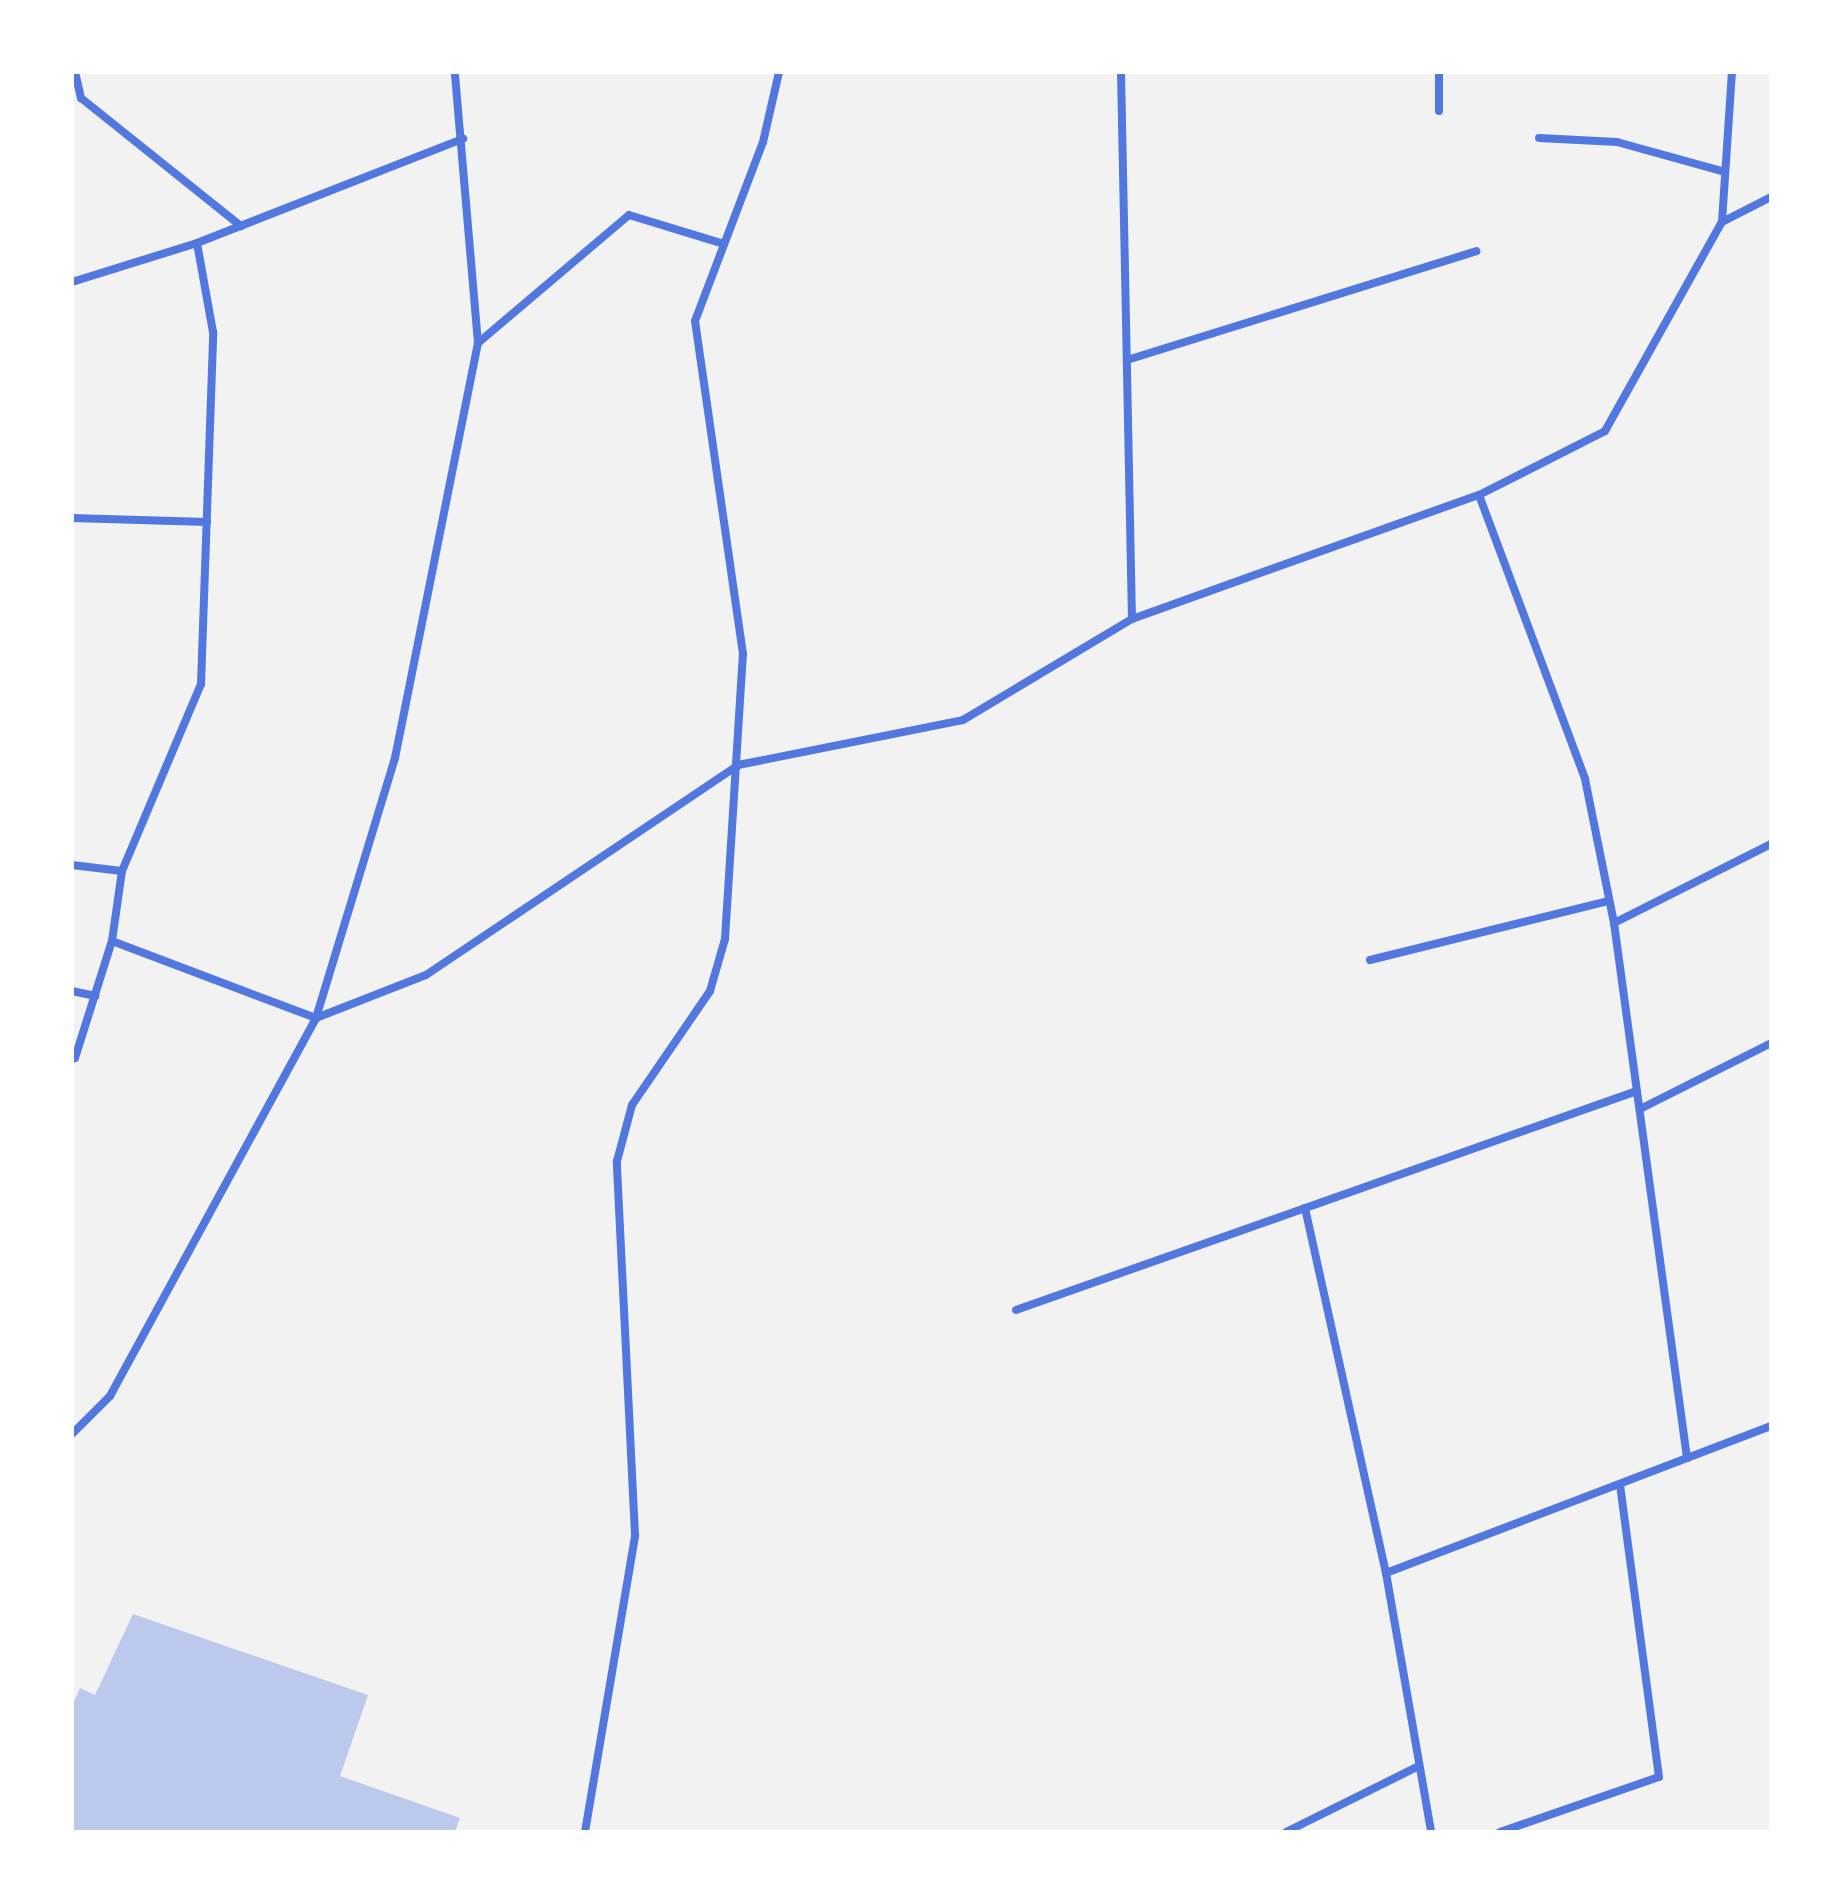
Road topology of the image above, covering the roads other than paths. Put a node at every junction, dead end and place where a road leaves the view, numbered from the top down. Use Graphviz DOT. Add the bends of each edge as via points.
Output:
graph roads {
  1 [pos="75,72"];
  2 [pos="455,72"];
  3 [pos="779,72"];
  4 [pos="1121,72"];
  5 [pos="1439,72"];
  6 [pos="1732,72"];
  7 [pos="1439,111"];
  8 [pos="1539,138"];
  9 [pos="463,139"];
  10 [pos="1725,172"];
  11 [pos="1771,197"];
  12 [pos="1722,222"];
  13 [pos="241,226"];
  14 [pos="197,243"];
  15 [pos="724,244"];
  16 [pos="1476,251"];
  17 [pos="72,282"];
  18 [pos="478,343"];
  19 [pos="1127,360"];
  20 [pos="1479,495"];
  21 [pos="72,518"];
  22 [pos="207,522"];
  23 [pos="1132,619"];
  24 [pos="738,765"];
  25 [pos="1771,844"];
  26 [pos="72,865"];
  27 [pos="122,871"];
  28 [pos="1608,901"];
  29 [pos="1614,923"];
  30 [pos="112,941"];
  31 [pos="1370,960"];
  32 [pos="72,991"];
  33 [pos="95,996"];
  34 [pos="316,1018"];
  35 [pos="1771,1043"];
  36 [pos="72,1059"];
  37 [pos="1637,1091"];
  38 [pos="1640,1109"];
  39 [pos="1305,1208"];
  40 [pos="1016,1310"];
  41 [pos="1771,1426"];
  42 [pos="72,1434"];
  43 [pos="1687,1458"];
  44 [pos="1620,1486"];
  45 [pos="1386,1573"];
  46 [pos="1419,1766"];
  47 [pos="585,1832"];
  48 [pos="1286,1832"];
  49 [pos="1431,1832"];
  50 [pos="1500,1832"];
  1 -- 13 [label="street" via="81,98"];
  2 -- 9 [label="street"];
  3 -- 15 [label="street" via="763,142"];
  4 -- 19 [label="street"];
  5 -- 7 [label="street"];
  6 -- 10 [label="street"];
  8 -- 10 [label="street" via="1617,142"];
  9 -- 13 [label="street"];
  9 -- 18 [label="street"];
  10 -- 12 [label="street"];
  11 -- 12 [label="street"];
  12 -- 20 [label="street" via="1605,431"];
  13 -- 14 [label="street"];
  14 -- 17 [label="street"];
  14 -- 22 [label="street" via="213,332"];
  15 -- 18 [label="street" via="629,215"];
  15 -- 24 [label="street" via="695,321 743,654"];
  16 -- 19 [label="street"];
  18 -- 34 [label="street" via="395,758"];
  19 -- 23 [label="street"];
  20 -- 23 [label="street"];
  20 -- 28 [label="street" via="1585,779"];
  21 -- 22 [label="street"];
  22 -- 27 [label="street" via="201,684"];
  23 -- 24 [label="street" via="963,720"];
  24 -- 34 [label="street" via="426,975"];
  24 -- 47 [label="street" via="725,939 710,991 632,1105 617,1161 635,1535"];
  25 -- 29 [label="street"];
  26 -- 27 [label="street"];
  27 -- 30 [label="street"];
  28 -- 29 [label="street"];
  28 -- 31 [label="street"];
  29 -- 37 [label="street"];
  30 -- 33 [label="street"];
  30 -- 34 [label="street"];
  32 -- 33 [label="street"];
  33 -- 36 [label="street"];
  34 -- 42 [label="street" via="110,1396"];
  35 -- 38 [label="street"];
  37 -- 38 [label="street"];
  37 -- 39 [label="street"];
  38 -- 43 [label="street"];
  39 -- 40 [label="street"];
  39 -- 45 [label="street"];
  41 -- 43 [label="street"];
  43 -- 44 [label="street"];
  44 -- 45 [label="street"];
  44 -- 50 [label="street" via="1659,1777"];
  45 -- 46 [label="street"];
  46 -- 48 [label="street"];
  46 -- 49 [label="street"];
}
